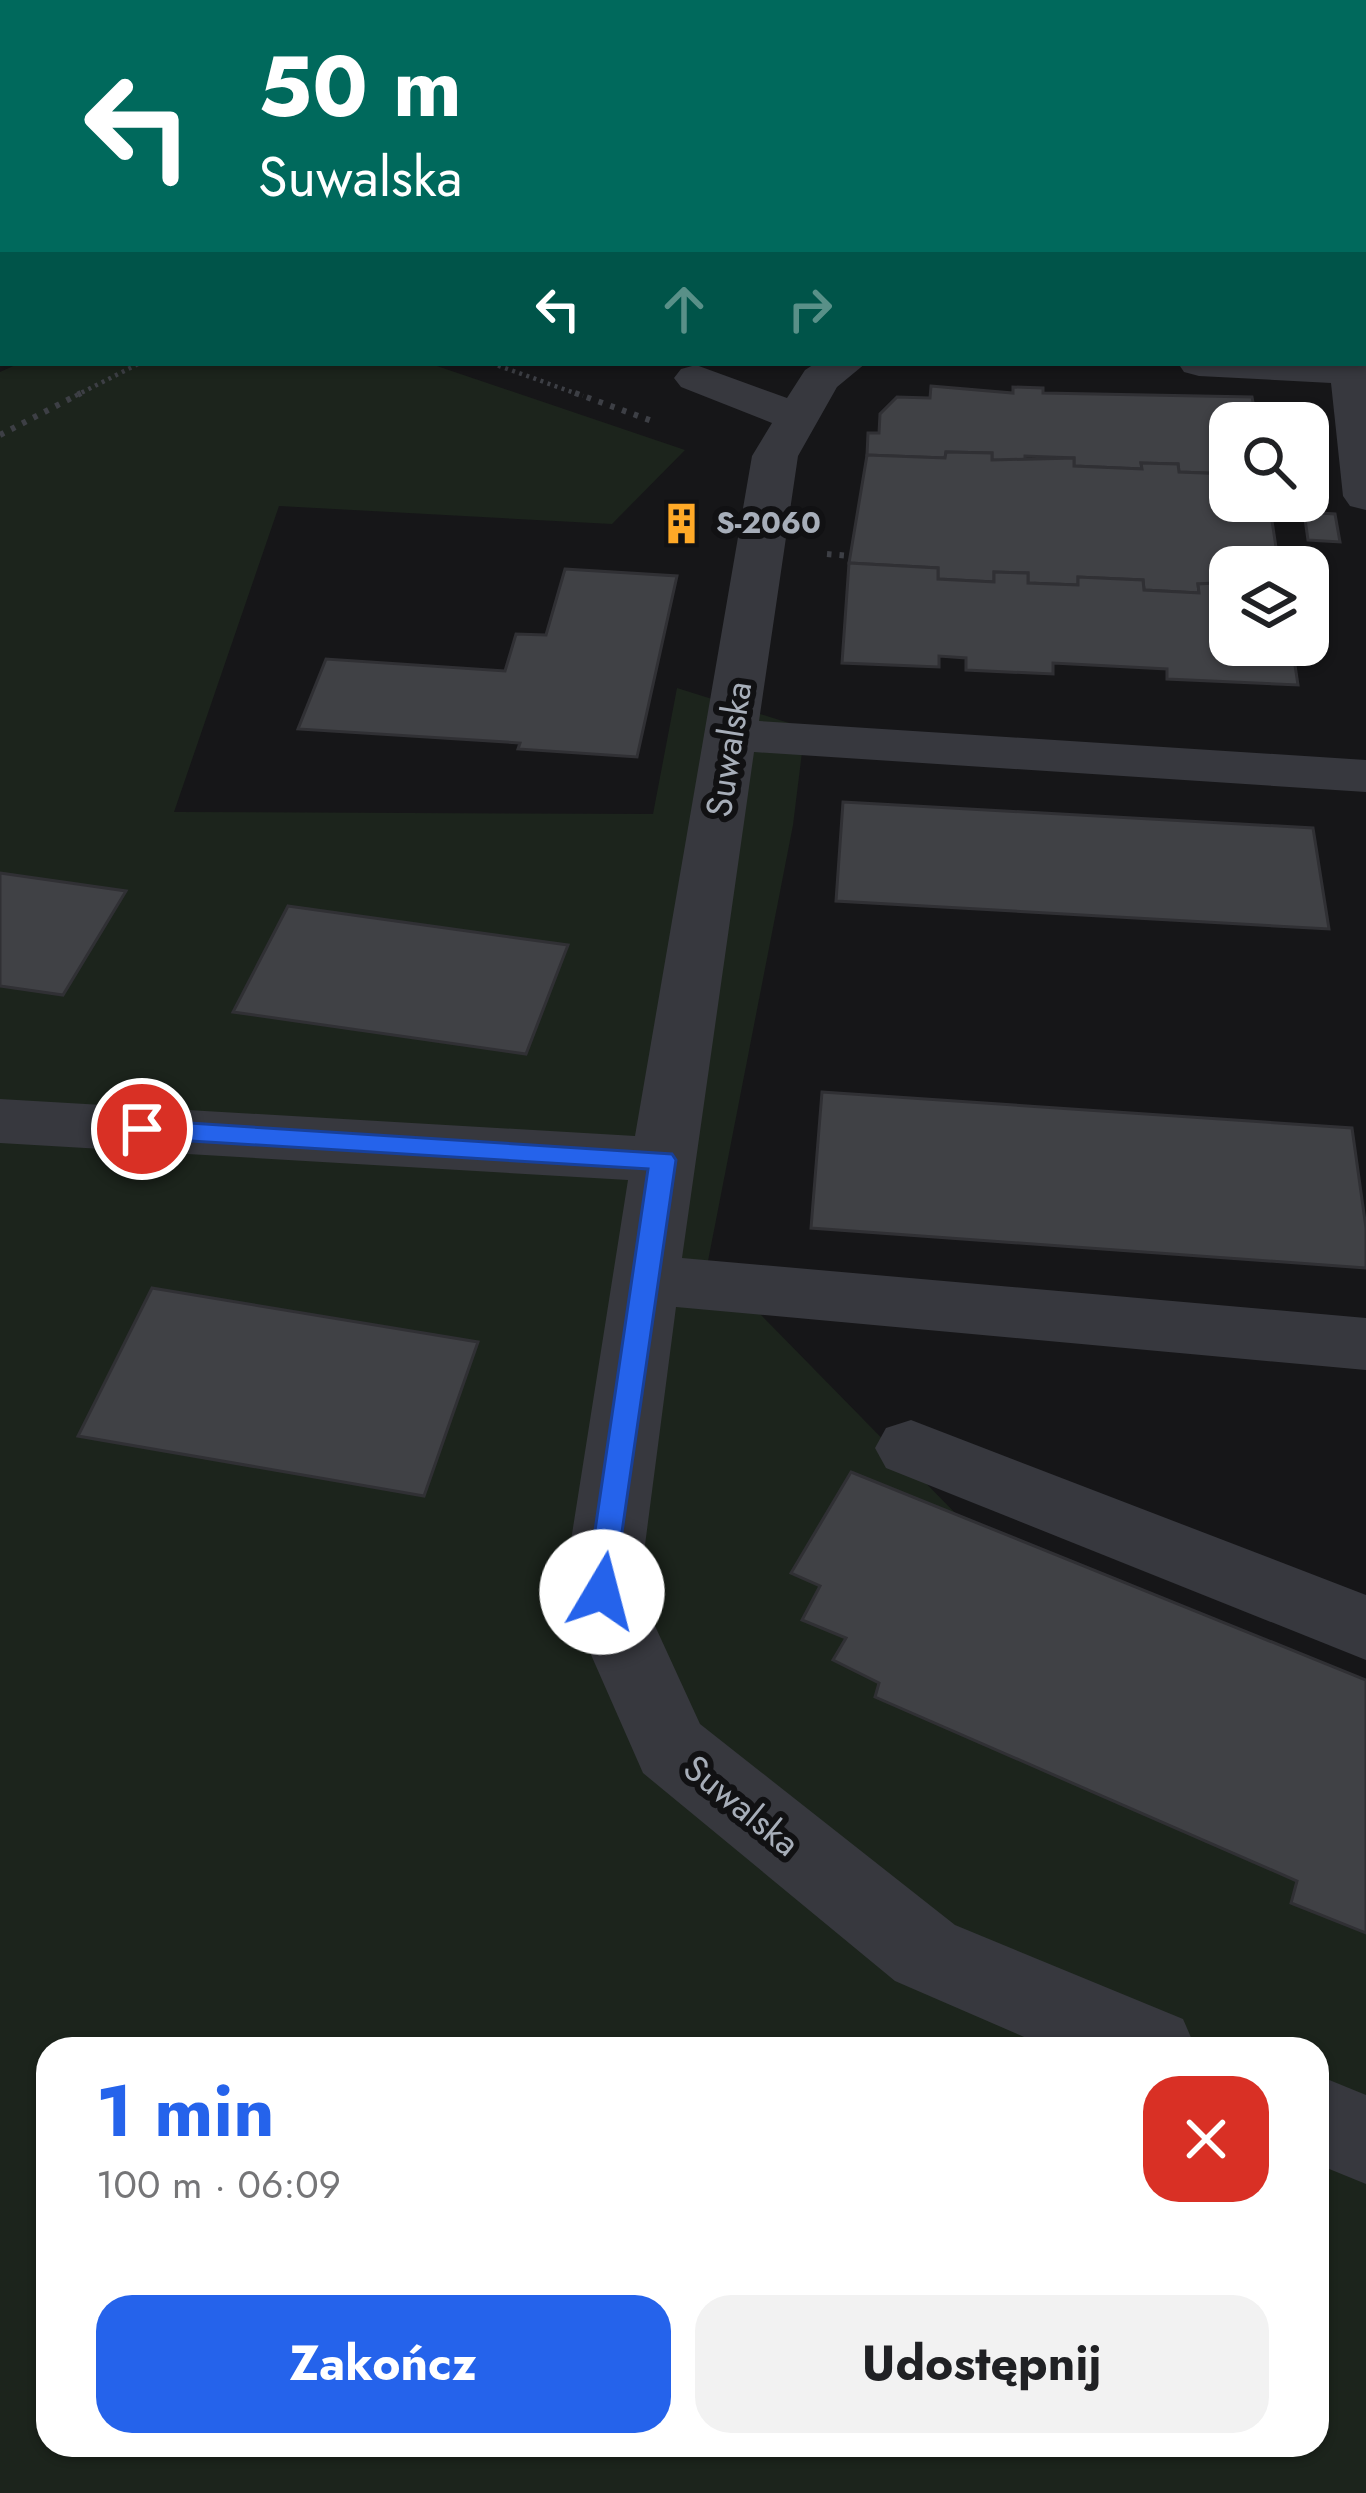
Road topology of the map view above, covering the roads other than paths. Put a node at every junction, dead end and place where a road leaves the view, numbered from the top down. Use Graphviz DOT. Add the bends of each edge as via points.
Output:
graph roads {
  1 [pos="841,366"];
  2 [pos="1298,366"];
  3 [pos="690,368"];
  4 [pos="1358,372"];
  5 [pos="798,417"];
  6 [pos="1366,496"];
  7 [pos="730,735"];
  8 [pos="1366,776"];
  9 [pos="0,1121"];
  10 [pos="663,1160"];
  11 [pos="646,1280"];
  12 [pos="1366,1344"];
  13 [pos="911,1448"];
  14 [pos="1366,1628"];
  15 [pos="1124,2037"];
  16 [pos="1329,2124"];
  17 [pos="1366,2140"];
  1 -- 5 [label="street, Suwalska" via="820,380"];
  2 -- 4 [label="street"];
  3 -- 5 [label="street"];
  4 -- 6 [label="street"];
  5 -- 7 [label="street, Suwalska" via="775,456"];
  7 -- 8 [label="street"];
  7 -- 10 [label="street, Suwalska"];
  9 -- 10 [label="street"];
  10 -- 11 [label="street, Suwalska"];
  11 -- 12 [label="street"];
  11 -- 15 [label="street, Suwalska" via="602,1592 671,1748 926,1953"];
  13 -- 14 [label="street"];
  16 -- 17 [label="street"];
}
